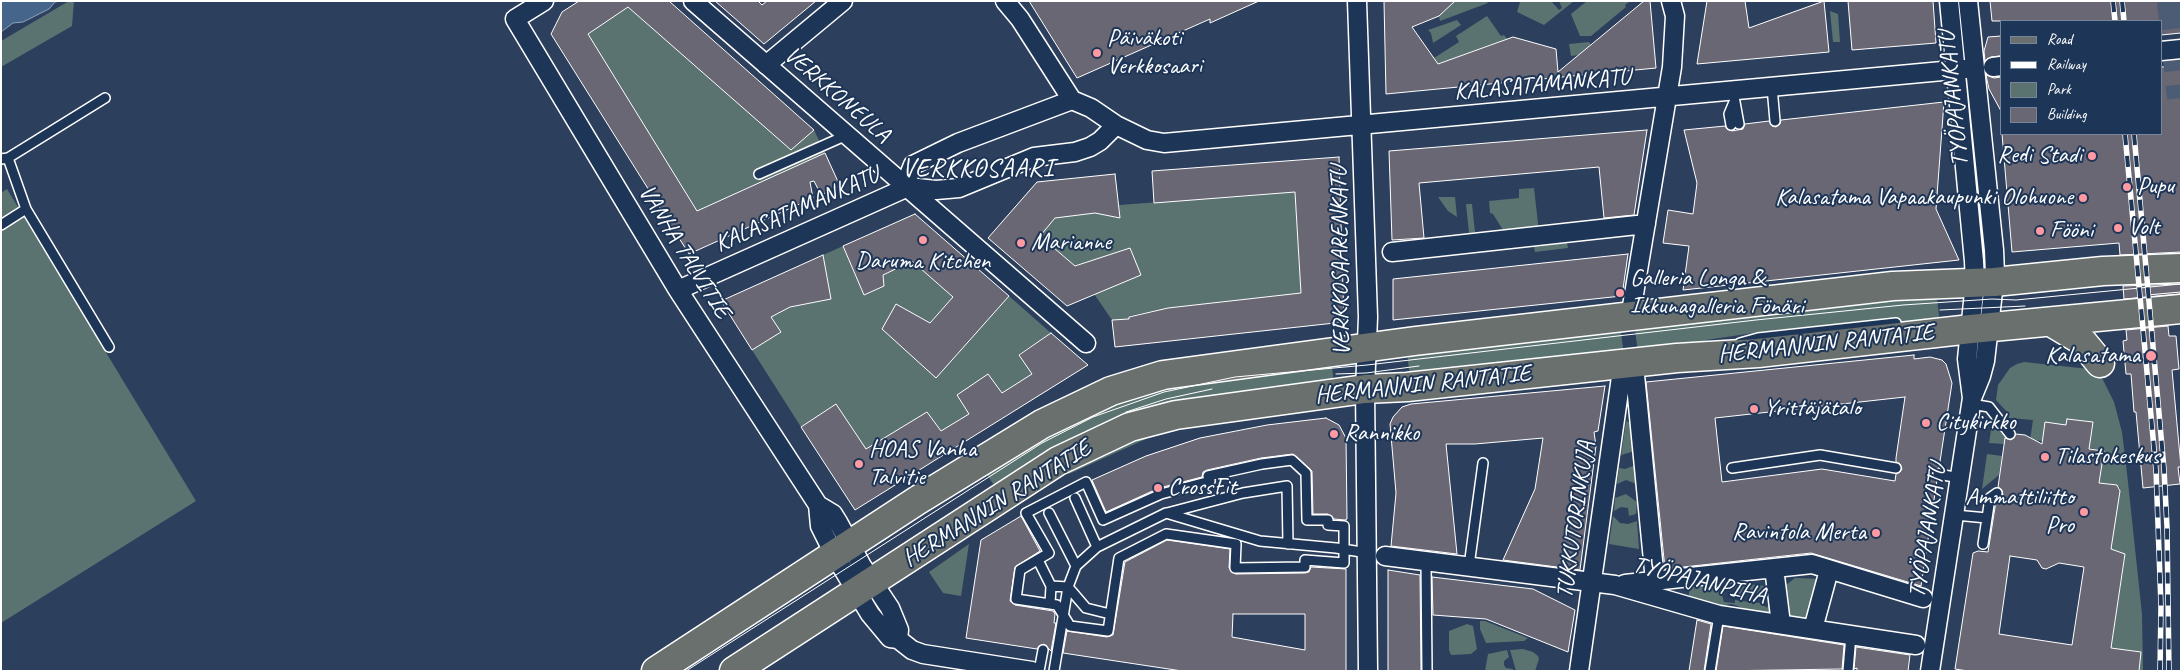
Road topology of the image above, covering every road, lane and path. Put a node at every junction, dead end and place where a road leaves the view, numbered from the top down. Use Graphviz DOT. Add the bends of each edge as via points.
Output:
graph roads {
  1 [pos="544,1"];
  2 [pos="693,1"];
  3 [pos="843,1"];
  4 [pos="1005,1"];
  5 [pos="1357,1"];
  6 [pos="1949,1"];
  7 [pos="1968,1"];
  8 [pos="1674,6"];
  9 [pos="2181,49"];
  10 [pos="2162,51"];
  11 [pos="766,65"];
  12 [pos="1974,68"];
  13 [pos="1955,69"];
  14 [pos="1772,87"];
  15 [pos="1667,97"];
  16 [pos="1733,97"];
  17 [pos="105,98"];
  18 [pos="1072,100"];
  19 [pos="1776,121"];
  20 [pos="1362,124"];
  21 [pos="1116,125"];
  22 [pos="1735,125"];
  23 [pos="848,135"];
  24 [pos="5,158"];
  25 [pos="759,174"];
  26 [pos="908,187"];
  27 [pos="26,209"];
  28 [pos="1646,224"];
  29 [pos="1,225"];
  30 [pos="1392,252"];
  31 [pos="2181,268"];
  32 [pos="1985,282"];
  33 [pos="678,290"];
  34 [pos="1892,296"];
  35 [pos="1632,306"];
  36 [pos="1711,307"];
  37 [pos="2181,309"];
  38 [pos="2052,322"];
  39 [pos="1896,323"];
  40 [pos="1980,328"];
  41 [pos="1086,343"];
  42 [pos="109,347"];
  43 [pos="1368,347"];
  44 [pos="1716,356"];
  45 [pos="2100,363"];
  46 [pos="1365,389"];
  47 [pos="1972,401"];
  48 [pos="2010,434"];
  49 [pos="1483,463"];
  50 [pos="1732,468"];
  51 [pos="1896,468"];
  52 [pos="1938,474"];
  53 [pos="1960,478"];
  54 [pos="1997,493"];
  55 [pos="1074,498"];
  56 [pos="1049,513"];
  57 [pos="1166,513"];
  58 [pos="1955,515"];
  59 [pos="1987,518"];
  60 [pos="1288,544"];
  61 [pos="1983,544"];
  62 [pos="1097,547"];
  63 [pos="842,550"];
  64 [pos="1368,553"];
  65 [pos="1385,556"];
  66 [pos="1038,560"];
  67 [pos="1426,561"];
  68 [pos="1076,566"];
  69 [pos="1468,566"];
  70 [pos="1774,568"];
  71 [pos="1829,570"];
  72 [pos="1655,581"];
  73 [pos="1592,582"];
  74 [pos="1615,585"];
  75 [pos="1051,586"];
  76 [pos="864,587"];
  77 [pos="1068,587"];
  78 [pos="1923,598"];
  79 [pos="1050,604"];
  80 [pos="1110,614"];
  81 [pos="1719,615"];
  82 [pos="1781,624"];
  83 [pos="1813,629"];
  84 [pos="1851,635"];
  85 [pos="1916,645"];
  86 [pos="1934,648"];
  87 [pos="1042,650"];
  88 [pos="965,666"];
  89 [pos="656,671"];
  90 [pos="734,671"];
  91 [pos="1032,671"];
  92 [pos="1039,671"];
  93 [pos="1054,671"];
  94 [pos="1368,671"];
  95 [pos="1427,671"];
  96 [pos="1578,671"];
  97 [pos="1710,671"];
  98 [pos="1848,671"];
  99 [pos="1930,671"];
  1 -- 33 [label="street, VANHA TALVITIE" via="515,20"];
  2 -- 11 [label="street, VERKKONEULA"];
  3 -- 11 [label="street"];
  4 -- 18 [label="street"];
  5 -- 20 [label="street, VERKKOSAARENKATU"];
  6 -- 13 [label="street, TYÖPAJANKATU"];
  7 -- 12 [label="street, TYÖPAJANKATU"];
  8 -- 15 [label="street" via="1672,67"];
  9 -- 10 [label="street"];
  11 -- 23 [label="street, VERKKONEULA"];
  12 -- 13 [label="street, KALASATAMANKATU"];
  12 -- 32 [label="street, TYÖPAJANKATU" via="1994,250"];
  13 -- 14 [label="street, KALASATAMANKATU"];
  13 -- 32 [label="street, TYÖPAJANKATU"];
  14 -- 16 [label="street, KALASATAMANKATU"];
  14 -- 19 [label="lane"];
  15 -- 16 [label="street, KALASATAMANKATU"];
  15 -- 20 [label="street, KALASATAMANKATU"];
  15 -- 28 [label="street"];
  16 -- 22 [label="lane" via="1730,114"];
  17 -- 24 [label="lane"];
  18 -- 21 [label="street, KALASATAMANKATU"];
  18 -- 26 [label="street, KALASATAMANKATU" via="958,143 913,165 907,180"];
  20 -- 21 [label="street, KALASATAMANKATU" via="1164,143 1147,140"];
  20 -- 43 [label="street, VERKKOSAARENKATU"];
  21 -- 26 [label="street, KALASATAMANKATU" via="1090,146 1075,152 1034,157 959,188"];
  23 -- 25 [label="lane"];
  23 -- 26 [label="street, VERKKONEULA"];
  24 -- 27 [label="lane"];
  26 -- 33 [label="street, KALASATAMANKATU"];
  26 -- 41 [label="street, VERKKONEULA"];
  27 -- 29 [label="lane"];
  27 -- 42 [label="lane"];
  28 -- 30 [label="street"];
  28 -- 35 [label="street"];
  31 -- 32 [label="main road, HERMANNIN RANTATIE" via="2103,271"];
  32 -- 36 [label="main road, HERMANNIN RANTATIE" via="1893,286"];
  32 -- 40 [label="street, TYÖPAJANKATU"];
  33 -- 63 [label="street, VANHA TALVITIE" via="818,505 833,514"];
  34 -- 36 [label="lane" via="1744,312"];
  36 -- 43 [label="main road, HERMANNIN RANTATIE"];
  37 -- 38 [label="main road, HERMANNIN RANTATIE"];
  38 -- 40 [label="main road, HERMANNIN RANTATIE"];
  38 -- 45 [label="main road" via="2081,340"];
  39 -- 44 [label="lane" via="1758,338 1744,341"];
  40 -- 44 [label="main road, HERMANNIN RANTATIE"];
  40 -- 47 [label="street, TYÖPAJANKATU" via="1982,376"];
  43 -- 46 [label="street, VERKKOSAARENKATU"];
  43 -- 63 [label="main road, HERMANNIN RANTATIE" via="1163,375 1111,391 1042,424"];
  44 -- 46 [label="main road, HERMANNIN RANTATIE"];
  46 -- 64 [label="street, VERKKOSAARENKATU"];
  46 -- 76 [label="main road, HERMANNIN RANTATIE" via="1176,415 1130,427 1058,461"];
  47 -- 48 [label="lane" via="1989,407"];
  47 -- 53 [label="street, TYÖPAJANKATU"];
  49 -- 69 [label="lane"];
  50 -- 51 [label="lane" via="1820,456"];
  52 -- 53 [label="lane"];
  53 -- 58 [label="street, TYÖPAJANKATU"];
  54 -- 59 [label="lane" via="1990,498"];
  55 -- 62 [label="lane"];
  56 -- 68 [label="lane"];
  57 -- 60 [label="lane" via="1260,542"];
  57 -- 60 [label="lane" via="1243,493 1287,486"];
  57 -- 62 [label="lane"];
  58 -- 59 [label="lane"];
  58 -- 86 [label="street, TYÖPAJANKATU"];
  59 -- 61 [label="lane"];
  60 -- 64 [label="lane"];
  62 -- 68 [label="lane"];
  63 -- 76 [label="street, VANHA TALVITIE"];
  63 -- 89 [label="main road"];
  64 -- 94 [label="street, VERKKOSAARENKATU"];
  65 -- 67 [label="street"];
  66 -- 66 [label="lane" via="1049,553 1026,513 1086,482 1103,520 1161,494 1210,481 1208,476 1292,460 1306,473 1306,520 1328,520 1328,525 1344,526 1344,563 1305,560 1305,567 1235,568 1236,544 1166,534 1119,558 1108,631 1070,626 1057,605 1016,599 1020,570"];
  66 -- 75 [label="lane"];
  67 -- 69 [label="street"];
  67 -- 95 [label="lane"];
  68 -- 77 [label="lane"];
  69 -- 73 [label="street"];
  70 -- 71 [label="street, TYÖPAJANPIHA" via="1812,564"];
  70 -- 72 [label="street, TYÖPAJANPIHA"];
  70 -- 82 [label="street"];
  71 -- 78 [label="street, TYÖPAJANPIHA"];
  71 -- 83 [label="street"];
  72 -- 73 [label="street, TUKKUTORINKUJA" via="1628,376"];
  72 -- 74 [label="street, TYÖPAJANPIHA"];
  73 -- 74 [label="street"];
  73 -- 96 [label="street, TUKKUTORINKUJA"];
  74 -- 81 [label="street, TYÖPAJANPIHA"];
  75 -- 77 [label="lane"];
  75 -- 79 [label="lane"];
  76 -- 88 [label="street, VANHA TALVITIE" via="874,620 890,638 898,639 912,650"];
  76 -- 90 [label="main road, HERMANNIN RANTATIE"];
  77 -- 80 [label="lane" via="1086,608"];
  77 -- 93 [label="lane"];
  81 -- 82 [label="street, TYÖPAJANPIHA"];
  81 -- 97 [label="lane"];
  82 -- 83 [label="street, TYÖPAJANPIHA"];
  83 -- 84 [label="street, TYÖPAJANPIHA"];
  84 -- 85 [label="street, TYÖPAJANPIHA"];
  84 -- 98 [label="lane"];
  85 -- 86 [label="lane, TYÖPAJANPIHA"];
  86 -- 99 [label="street, TYÖPAJANKATU"];
  87 -- 92 [label="lane"];
  88 -- 91 [label="street, VANHA TALVITIE"];
}
